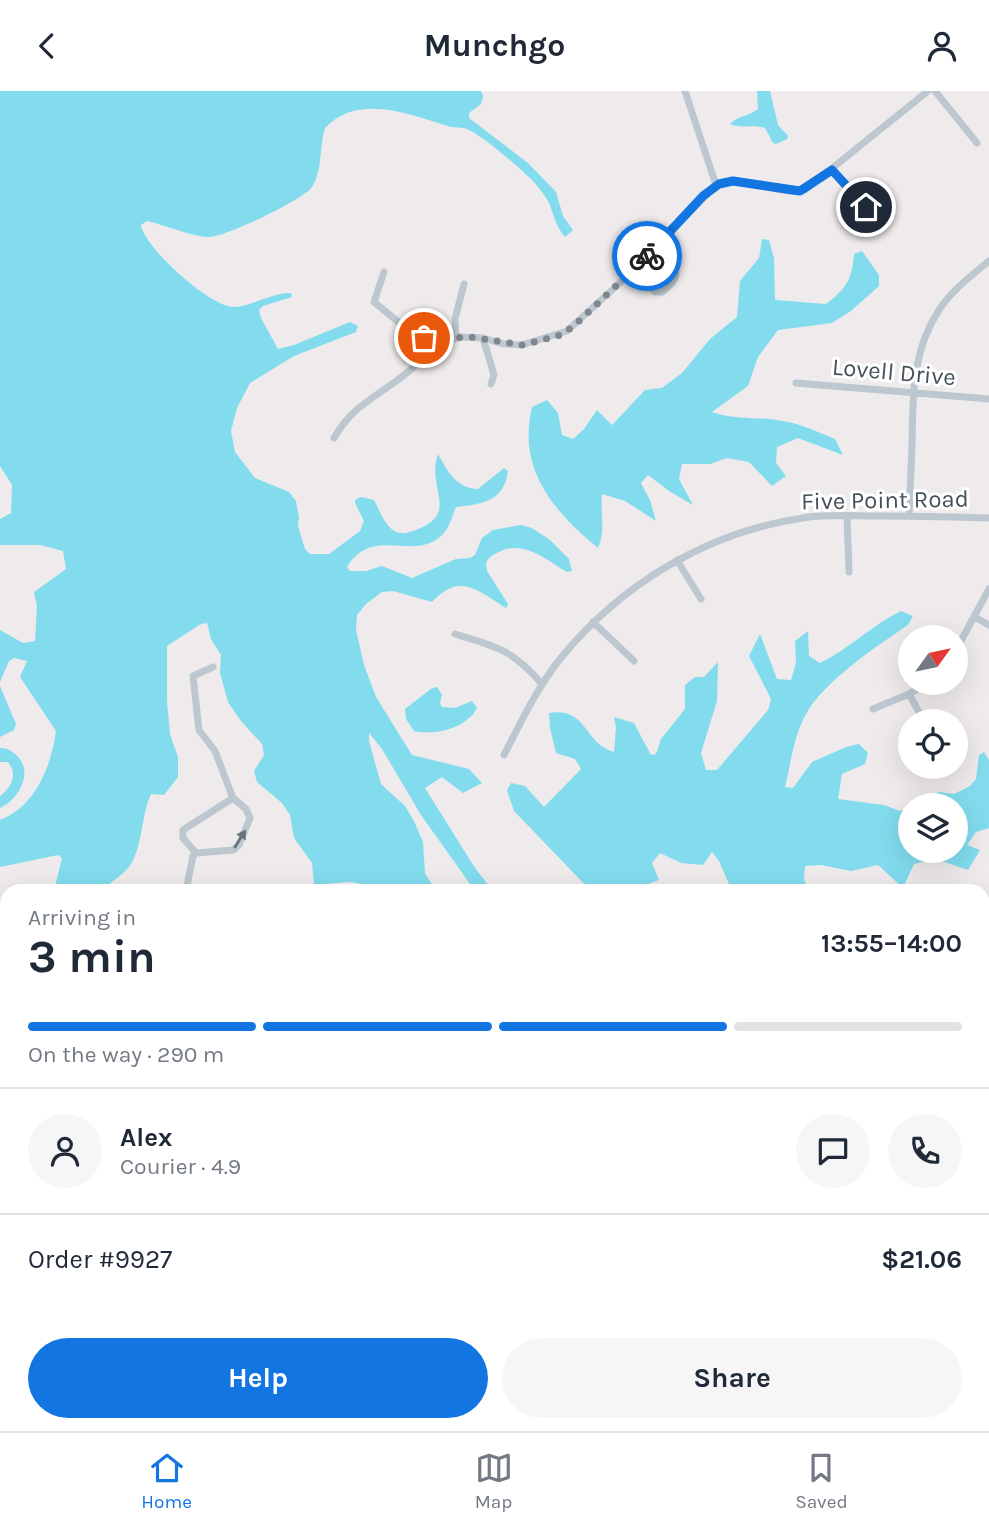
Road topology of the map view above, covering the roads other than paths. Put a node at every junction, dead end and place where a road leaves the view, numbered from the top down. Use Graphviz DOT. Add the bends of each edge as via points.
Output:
graph roads {
  1 [pos="685,91"];
  2 [pos="928,91"];
  3 [pos="935,91"];
  4 [pos="977,143"];
  5 [pos="832,170"];
  6 [pos="716,185"];
  7 [pos="871,209"];
  8 [pos="657,246"];
  9 [pos="989,261"];
  10 [pos="633,271"];
  11 [pos="384,272"];
  12 [pos="464,284"];
  13 [pos="456,338"];
  14 [pos="482,338"];
  15 [pos="443,343"];
  16 [pos="796,383"];
  17 [pos="491,384"];
  18 [pos="912,392"];
  19 [pos="989,399"];
  20 [pos="334,438"];
  21 [pos="847,516"];
  22 [pos="909,516"];
  23 [pos="989,518"];
  24 [pos="677,560"];
  25 [pos="849,572"];
  26 [pos="989,589"];
  27 [pos="701,599"];
  28 [pos="975,617"];
  29 [pos="593,622"];
  30 [pos="989,625"];
  31 [pos="968,629"];
  32 [pos="455,634"];
  33 [pos="634,661"];
  34 [pos="213,667"];
  35 [pos="542,684"];
  36 [pos="907,695"];
  37 [pos="873,709"];
  38 [pos="504,755"];
  39 [pos="233,798"];
  40 [pos="196,853"];
  41 [pos="187,884"];
  1 -- 6 [label="street"];
  2 -- 5 [label="street"];
  3 -- 4 [label="street"];
  5 -- 6 [label="street" via="800,191 733,181"];
  5 -- 7 [label="street" via="862,205"];
  6 -- 8 [label="street"];
  8 -- 10 [label="street"];
  8 -- 10 [label="street" via="676,274 668,287 655,292"];
  9 -- 18 [label="street" via="959,286 934,319 924,337"];
  10 -- 14 [label="street" via="558,336 522,345"];
  11 -- 15 [label="street" via="374,302 408,330"];
  12 -- 13 [label="street" via="455,319"];
  13 -- 14 [label="street"];
  13 -- 15 [label="street"];
  14 -- 17 [label="street" via="494,375"];
  15 -- 20 [label="street" via="357,408"];
  16 -- 18 [label="street, Lovell Drive"];
  18 -- 19 [label="street, Lovell Drive"];
  18 -- 22 [label="street"];
  21 -- 22 [label="street, Five Point Road"];
  21 -- 24 [label="street, Five Point Road" via="803,518 757,529"];
  21 -- 25 [label="street"];
  22 -- 23 [label="street, Five Point Road"];
  24 -- 27 [label="street"];
  24 -- 29 [label="street, Five Point Road" via="634,586"];
  26 -- 28 [label="street"];
  28 -- 30 [label="street"];
  28 -- 31 [label="street"];
  29 -- 33 [label="street"];
  29 -- 35 [label="street, Five Point Road"];
  32 -- 35 [label="street" via="509,653"];
  34 -- 39 [label="street" via="193,676 198,724 215,751"];
  35 -- 38 [label="street, Five Point Road"];
  36 -- 37 [label="street"];
  39 -- 40 [label="street" via="183,830 183,838"];
  40 -- 39 [label="street, one-way" via="228,852 239,845 250,818"];
  40 -- 41 [label="street"];
}
